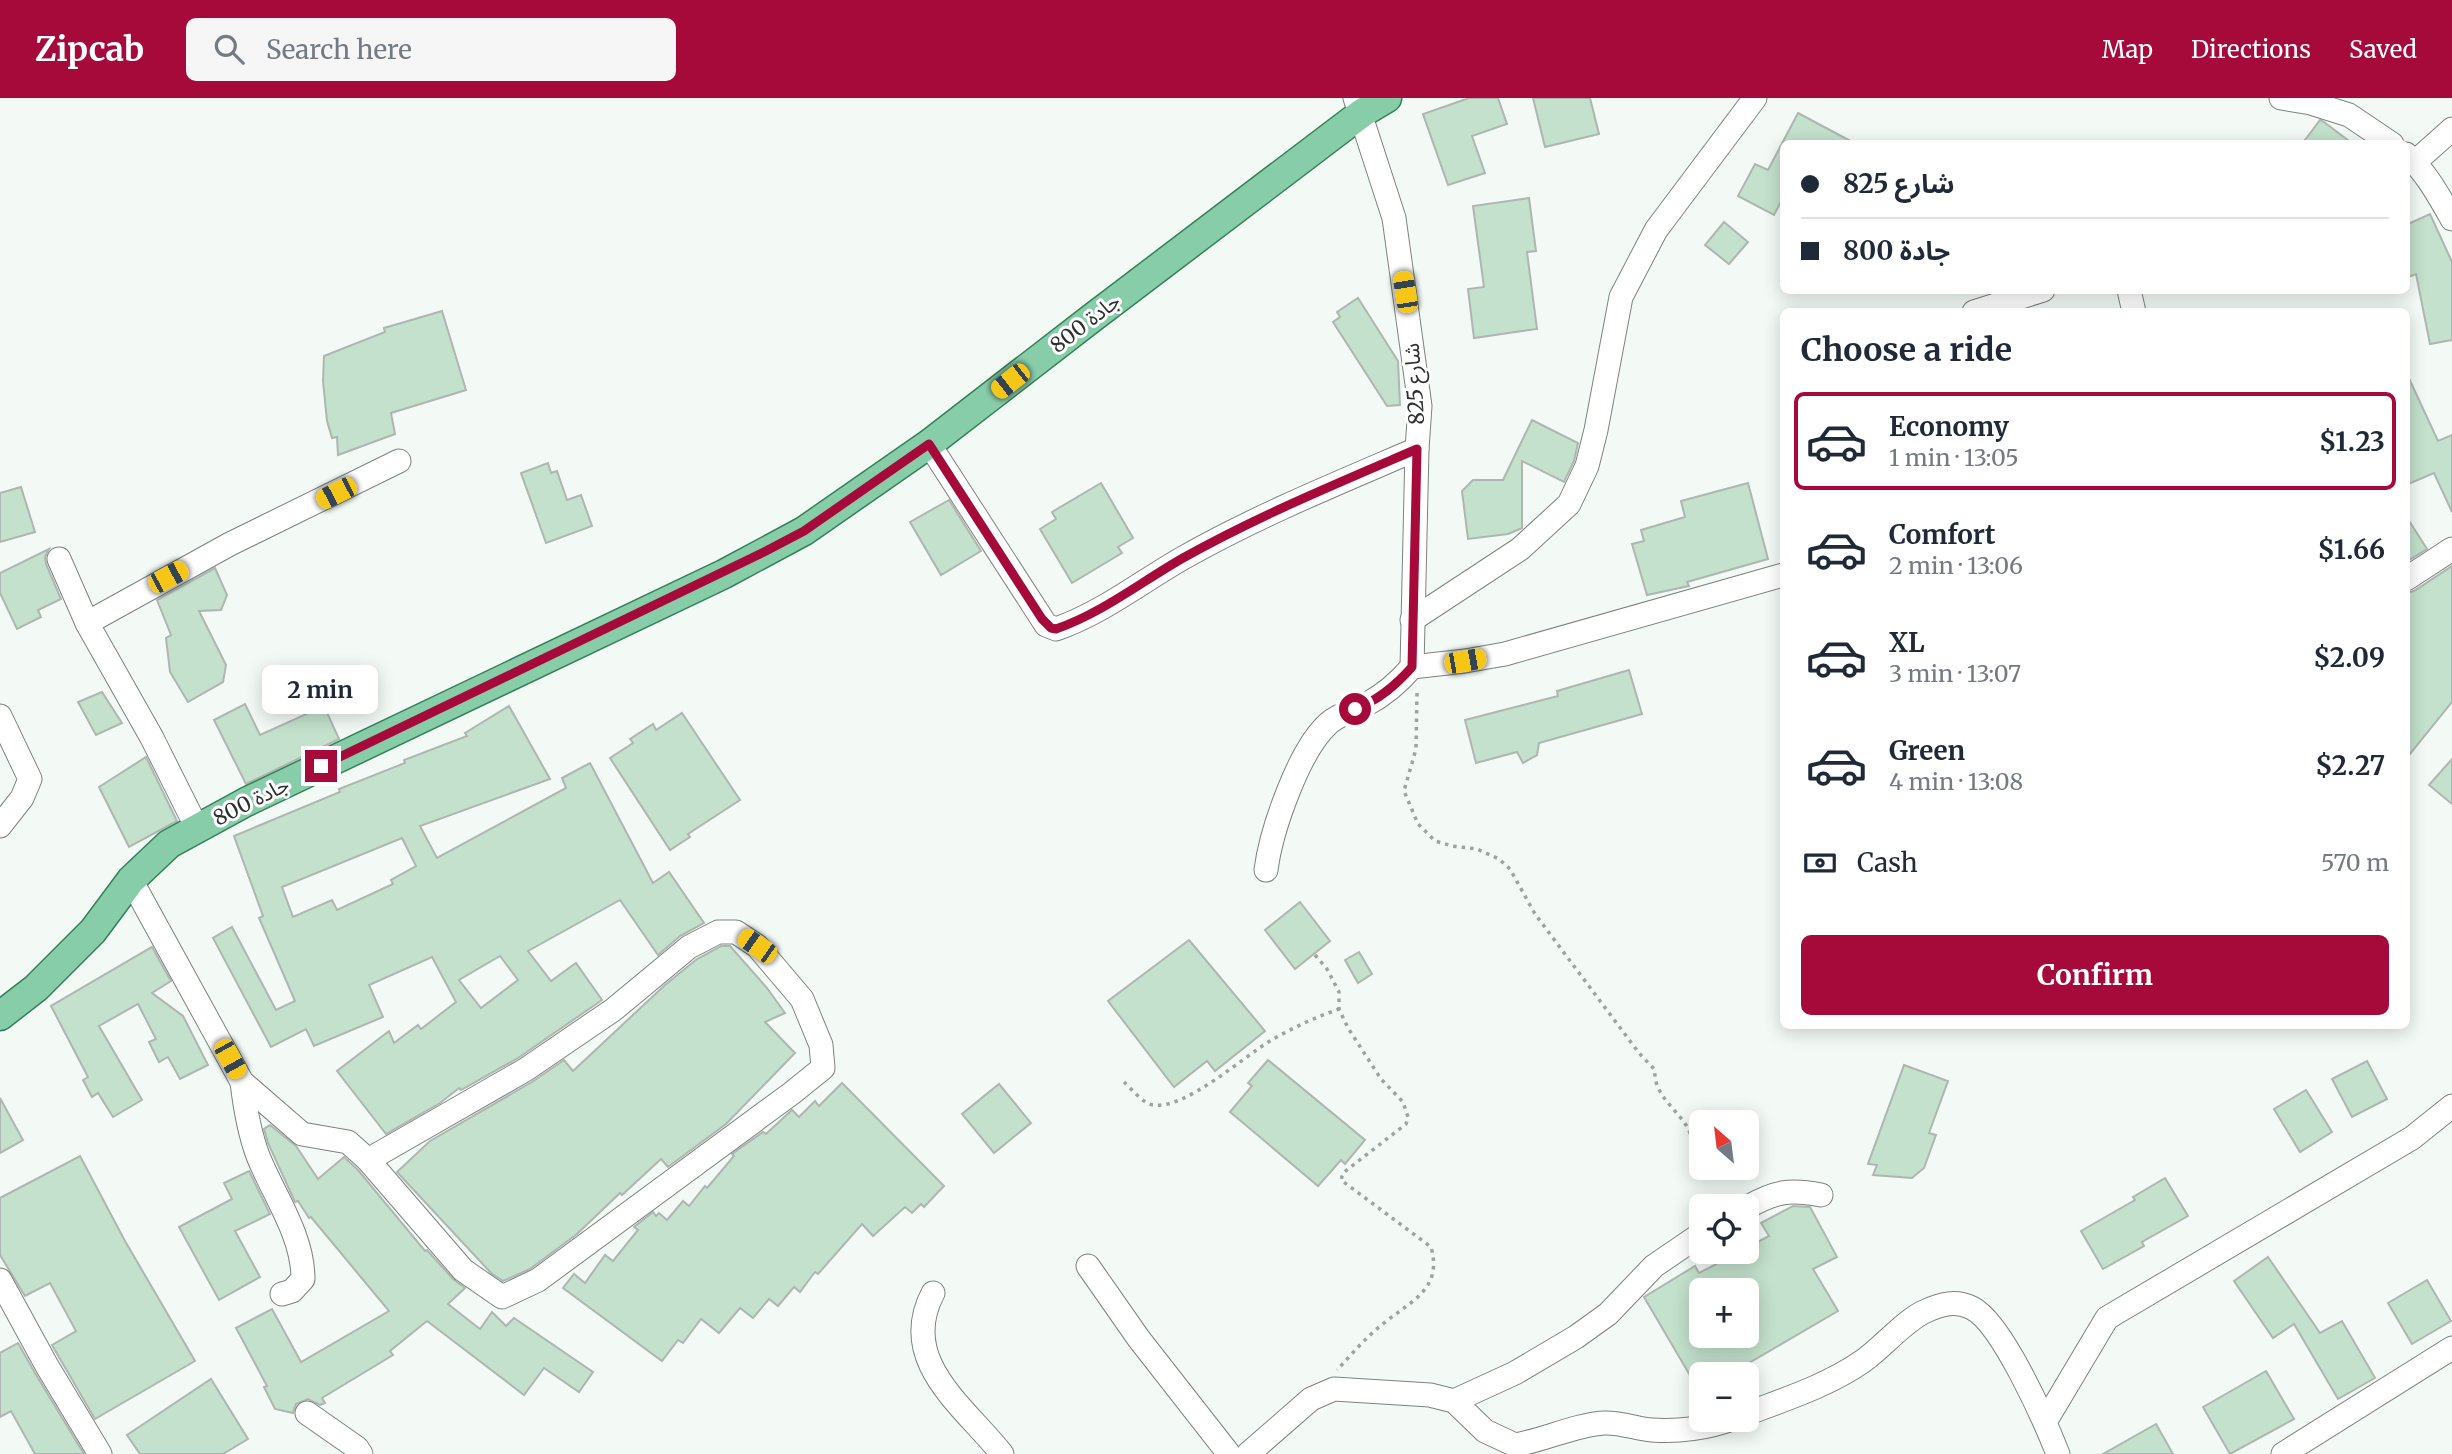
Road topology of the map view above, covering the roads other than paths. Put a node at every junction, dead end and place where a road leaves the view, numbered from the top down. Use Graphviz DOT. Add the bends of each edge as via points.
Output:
graph roads {
  1 [pos="1387,98"];
  2 [pos="1755,98"];
  3 [pos="2281,98"];
  4 [pos="1358,106"];
  5 [pos="2452,129"];
  6 [pos="2386,140"];
  7 [pos="2411,158"];
  8 [pos="2452,219"];
  9 [pos="2030,294"];
  10 [pos="1986,308"];
  11 [pos="929,444"];
  12 [pos="1417,449"];
  13 [pos="399,461"];
  14 [pos="2452,549"];
  15 [pos="59,559"];
  16 [pos="1780,576"];
  17 [pos="2410,576"];
  18 [pos="1412,620"];
  19 [pos="87,623"];
  20 [pos="1412,667"];
  21 [pos="0,716"];
  22 [pos="0,826"];
  23 [pos="197,828"];
  24 [pos="1266,870"];
  25 [pos="131,880"];
  26 [pos="0,1016"];
  27 [pos="242,1082"];
  28 [pos="2452,1106"];
  29 [pos="368,1160"];
  30 [pos="1821,1195"];
  31 [pos="1759,1200"];
  32 [pos="1689,1242"];
  33 [pos="1088,1266"];
  34 [pos="0,1280"];
  35 [pos="933,1293"];
  36 [pos="282,1294"];
  37 [pos="2452,1348"];
  38 [pos="1454,1401"];
  39 [pos="1759,1409"];
  40 [pos="307,1413"];
  41 [pos="2045,1422"];
  42 [pos="1689,1429"];
  43 [pos="100,1454"];
  44 [pos="361,1454"];
  45 [pos="1002,1454"];
  46 [pos="1230,1454"];
  47 [pos="1248,1454"];
  48 [pos="2057,1454"];
  49 [pos="2283,1454"];
  1 -- 4 [label="main road, جادة 800"];
  2 -- 18 [label="street" via="1656,230 1621,297 1587,466 1569,504 1520,549"];
  3 -- 6 [label="street" via="2349,115"];
  4 -- 11 [label="main road, جادة 800"];
  4 -- 12 [label="street, شارع 825" via="1394,218 1420,406"];
  5 -- 7 [label="street"];
  7 -- 8 [label="street"];
  9 -- 10 [label="street"];
  11 -- 12 [label="street" via="1042,619 1056,629 1299,499"];
  11 -- 23 [label="main road, جادة 800" via="804,531 736,568"];
  12 -- 18 [label="street, شارع 825"];
  13 -- 19 [label="street" via="230,544"];
  14 -- 17 [label="street"];
  15 -- 19 [label="street"];
  16 -- 20 [label="street" via="1505,654"];
  18 -- 20 [label="street, شارع 825"];
  19 -- 23 [label="street"];
  20 -- 24 [label="street" via="1394,687 1335,719 1320,734 1289,793"];
  21 -- 22 [label="street" via="30,779"];
  23 -- 25 [label="main road, جادة 800" via="169,844"];
  25 -- 26 [label="main road, جادة 800" via="93,931 36,988"];
  25 -- 27 [label="street"];
  27 -- 29 [label="street" via="302,1133 348,1142"];
  27 -- 36 [label="street" via="248,1127 302,1261 303,1279"];
  28 -- 41 [label="street" via="2412,1138 2107,1318"];
  29 -- 29 [label="street" via="463,1270 502,1297 538,1280 792,1093 823,1068 821,1045 802,999 757,946 736,932 718,932 689,947 613,1010 525,1069"];
  30 -- 31 [label="street" via="1781,1192"];
  32 -- 38 [label="street" via="1654,1266 1608,1314 1576,1337 1515,1373"];
  33 -- 46 [label="street"];
  34 -- 43 [label="street"];
  35 -- 45 [label="street" via="926,1306 923,1336 928,1363 947,1393"];
  37 -- 49 [label="street"];
  38 -- 42 [label="street" via="1485,1431 1516,1445 1606,1423 1653,1430"];
  38 -- 47 [label="street" via="1334,1388 1311,1399"];
  39 -- 41 [label="street" via="1815,1387 1863,1361 1923,1312 1955,1303 1974,1308 1997,1333"];
  40 -- 44 [label="street"];
  41 -- 48 [label="street"];
}
